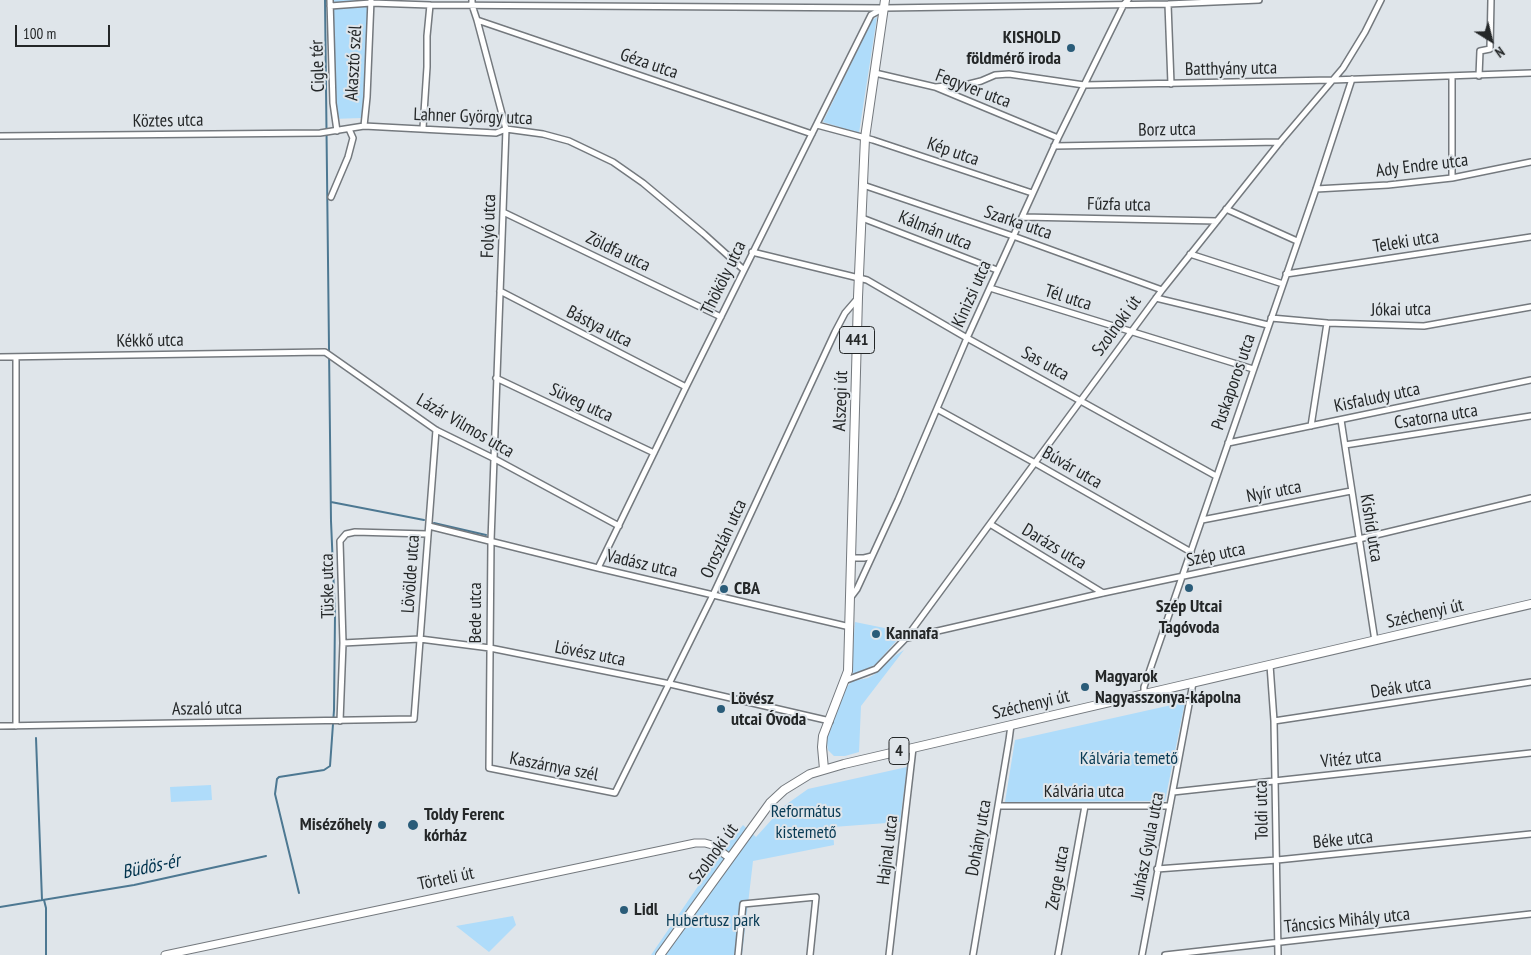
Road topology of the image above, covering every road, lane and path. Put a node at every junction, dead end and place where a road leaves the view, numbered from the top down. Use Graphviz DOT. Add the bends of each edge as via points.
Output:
graph roads {
  1 [pos="1259,0"];
  2 [pos="1381,0"];
  3 [pos="1491,0"];
  4 [pos="371,1"];
  5 [pos="472,2"];
  6 [pos="1126,2"];
  7 [pos="330,3"];
  8 [pos="885,4"];
  9 [pos="1168,4"];
  10 [pos="430,5"];
  11 [pos="477,20"];
  12 [pos="875,73"];
  13 [pos="1531,73"];
  14 [pos="1452,76"];
  15 [pos="1479,76"];
  16 [pos="1352,79"];
  17 [pos="1332,80"];
  18 [pos="1171,84"];
  19 [pos="1084,85"];
  20 [pos="934,87"];
  21 [pos="817,125"];
  22 [pos="364,126"];
  23 [pos="423,128"];
  24 [pos="349,129"];
  25 [pos="506,129"];
  26 [pos="337,131"];
  27 [pos="812,134"];
  28 [pos="0,136"];
  29 [pos="865,138"];
  30 [pos="1058,138"];
  31 [pos="1280,142"];
  32 [pos="1054,146"];
  33 [pos="1531,162"];
  34 [pos="1452,178"];
  35 [pos="863,185"];
  36 [pos="1316,189"];
  37 [pos="1032,193"];
  38 [pos="330,197"];
  39 [pos="1226,209"];
  40 [pos="503,212"];
  41 [pos="1022,217"];
  42 [pos="862,218"];
  43 [pos="1216,221"];
  44 [pos="1013,236"];
  45 [pos="1531,237"];
  46 [pos="1297,241"];
  47 [pos="752,252"];
  48 [pos="1190,254"];
  49 [pos="744,270"];
  50 [pos="997,270"];
  51 [pos="1286,274"];
  52 [pos="859,279"];
  53 [pos="1283,284"];
  54 [pos="990,288"];
  55 [pos="1162,290"];
  56 [pos="500,291"];
  57 [pos="858,297"];
  58 [pos="1156,298"];
  59 [pos="1531,308"];
  60 [pos="720,317"];
  61 [pos="1271,318"];
  62 [pos="1327,323"];
  63 [pos="1268,325"];
  64 [pos="1131,332"];
  65 [pos="967,338"];
  66 [pos="301,353"];
  67 [pos="0,357"];
  68 [pos="16,357"];
  69 [pos="1253,369"];
  70 [pos="496,378"];
  71 [pos="1531,380"];
  72 [pos="686,387"];
  73 [pos="1081,400"];
  74 [pos="938,409"];
  75 [pos="1531,416"];
  76 [pos="1341,420"];
  77 [pos="1311,426"];
  78 [pos="436,430"];
  79 [pos="1228,443"];
  80 [pos="1344,445"];
  81 [pos="654,453"];
  82 [pos="493,458"];
  83 [pos="1035,462"];
  84 [pos="1216,476"];
  85 [pos="1351,491"];
  86 [pos="1531,498"];
  87 [pos="1202,520"];
  88 [pos="990,524"];
  89 [pos="429,526"];
  90 [pos="619,526"];
  91 [pos="427,534"];
  92 [pos="1359,539"];
  93 [pos="491,541"];
  94 [pos="1191,552"];
  95 [pos="872,556"];
  96 [pos="851,558"];
  97 [pos="598,568"];
  98 [pos="1183,576"];
  99 [pos="1103,593"];
  100 [pos="714,595"];
  101 [pos="850,598"];
  102 [pos="1531,604"];
  103 [pos="850,627"];
  104 [pos="906,638"];
  105 [pos="420,639"];
  106 [pos="1375,641"];
  107 [pos="343,643"];
  108 [pos="490,648"];
  109 [pos="1270,665"];
  110 [pos="844,681"];
  111 [pos="1531,682"];
  112 [pos="1193,683"];
  113 [pos="670,684"];
  114 [pos="1144,694"];
  115 [pos="414,720"];
  116 [pos="830,720"];
  117 [pos="339,721"];
  118 [pos="1274,721"];
  119 [pos="1010,725"];
  120 [pos="0,726"];
  121 [pos="16,726"];
  122 [pos="822,746"];
  123 [pos="913,748"];
  124 [pos="1531,753"];
  125 [pos="844,764"];
  126 [pos="489,768"];
  127 [pos="824,769"];
  128 [pos="802,778"];
  129 [pos="1275,782"];
  130 [pos="1173,792"];
  131 [pos="615,793"];
  132 [pos="998,806"];
  133 [pos="1085,806"];
  134 [pos="1170,806"];
  135 [pos="1531,834"];
  136 [pos="730,858"];
  137 [pos="1277,860"];
  138 [pos="1157,869"];
  139 [pos="1531,914"];
  140 [pos="1278,942"];
  141 [pos="165,955"];
  142 [pos="660,955"];
  143 [pos="738,955"];
  144 [pos="810,955"];
  145 [pos="889,955"];
  146 [pos="973,955"];
  147 [pos="1058,955"];
  148 [pos="1142,955"];
  149 [pos="1165,955"];
  150 [pos="1278,955"];
  1 -- 9 [label="street"];
  2 -- 17 [label="street, Szolnoki út" via="1353,54"];
  3 -- 15 [label="street" via="1490,49 1480,51"];
  4 -- 7 [label="street"];
  4 -- 10 [label="street"];
  4 -- 22 [label="street, Akasztó szél"];
  5 -- 8 [label="street"];
  5 -- 10 [label="street"];
  5 -- 11 [label="street, Folyó utca"];
  6 -- 8 [label="street"];
  6 -- 9 [label="street"];
  6 -- 19 [label="street, Kinizsi utca"];
  7 -- 26 [label="street, Cigle tér"];
  8 -- 12 [label="main road, Alszegi út / 441"];
  8 -- 21 [label="street, Thököly utca" via="871,15"];
  9 -- 18 [label="street"];
  10 -- 23 [label="street"];
  11 -- 25 [label="street, Folyó utca"];
  11 -- 27 [label="street, Géza utca"];
  12 -- 20 [label="street, Fegyver utca"];
  12 -- 29 [label="main road, Alszegi út / 441"];
  13 -- 15 [label="street, Batthyány utca"];
  14 -- 15 [label="street, Batthyány utca"];
  14 -- 16 [label="street, Batthyány utca"];
  14 -- 34 [label="street"];
  16 -- 17 [label="street, Batthyány utca"];
  16 -- 36 [label="street, Puskaporos utca"];
  17 -- 18 [label="street, Batthyány utca"];
  17 -- 31 [label="street, Szolnoki út"];
  18 -- 19 [label="street, Batthyány utca"];
  19 -- 20 [label="street, Batthyány utca" via="1009,74 995,75 981,82"];
  19 -- 30 [label="street, Kinizsi utca"];
  20 -- 30 [label="street, Fegyver utca"];
  21 -- 27 [label="street, Thököly utca"];
  21 -- 29 [label="street"];
  22 -- 23 [label="street, Lahner György utca"];
  22 -- 24 [label="street, Lahner György utca"];
  23 -- 25 [label="street, Lahner György utca" via="496,133"];
  24 -- 26 [label="street, Lahner György utca"];
  24 -- 38 [label="street" via="353,138 348,156"];
  25 -- 40 [label="street, Folyó utca"];
  25 -- 49 [label="street, Lahner György utca" via="569,141 613,162"];
  26 -- 28 [label="street, Köztes utca"];
  27 -- 47 [label="street, Thököly utca"];
  29 -- 35 [label="main road, Alszegi út / 441"];
  29 -- 37 [label="street, Kép utca"];
  30 -- 32 [label="street, Kinizsi utca"];
  31 -- 32 [label="street, Borz utca"];
  31 -- 39 [label="street, Szolnoki út"];
  32 -- 37 [label="street, Kinizsi utca"];
  33 -- 34 [label="street, Ady Endre utca"];
  34 -- 36 [label="street, Ady Endre utca"];
  35 -- 42 [label="main road, Alszegi út / 441"];
  35 -- 44 [label="street, Szarka utca"];
  36 -- 46 [label="street, Puskaporos utca"];
  37 -- 41 [label="street, Kinizsi utca"];
  39 -- 43 [label="street, Szolnoki út"];
  39 -- 46 [label="street"];
  40 -- 56 [label="street, Folyó utca"];
  40 -- 60 [label="street, Zöldfa utca"];
  41 -- 43 [label="street, Fűzfa utca"];
  41 -- 44 [label="street, Kinizsi utca"];
  42 -- 50 [label="street, Kálmán utca"];
  42 -- 52 [label="main road, Alszegi út / 441"];
  43 -- 48 [label="street, Szolnoki út"];
  44 -- 50 [label="street, Kinizsi utca"];
  44 -- 55 [label="street, Szarka utca"];
  45 -- 51 [label="street, Teleki utca"];
  46 -- 51 [label="street, Puskaporos utca"];
  47 -- 49 [label="street, Thököly utca"];
  47 -- 52 [label="street, Sas utca"];
  48 -- 53 [label="street"];
  48 -- 55 [label="street, Szolnoki út"];
  49 -- 60 [label="street, Thököly utca"];
  50 -- 54 [label="street, Kinizsi utca"];
  51 -- 53 [label="street, Puskaporos utca"];
  52 -- 57 [label="main road, Alszegi út / 441"];
  52 -- 65 [label="street, Sas utca" via="867,280"];
  53 -- 61 [label="street, Puskaporos utca"];
  54 -- 64 [label="street, Tél utca"];
  54 -- 65 [label="street, Kinizsi utca"];
  55 -- 58 [label="street, Szolnoki út"];
  56 -- 70 [label="street, Folyó utca"];
  56 -- 72 [label="street, Bástya utca"];
  57 -- 96 [label="main road, Alszegi út / 441"];
  57 -- 100 [label="street, Oroszlán utca" via="835,332"];
  58 -- 63 [label="street"];
  58 -- 64 [label="street, Szolnoki út"];
  59 -- 62 [label="street, Jókai utca" via="1424,326"];
  60 -- 72 [label="street, Thököly utca"];
  61 -- 62 [label="street, Jókai utca"];
  61 -- 63 [label="street, Puskaporos utca"];
  62 -- 77 [label="street"];
  63 -- 69 [label="street, Puskaporos utca"];
  64 -- 69 [label="street, Tél utca"];
  64 -- 73 [label="street, Szolnoki út"];
  65 -- 73 [label="street, Sas utca"];
  65 -- 74 [label="street, Kinizsi utca"];
  66 -- 68 [label="street, Kékkő utca"];
  66 -- 78 [label="street, Lázár Vilmos utca" via="324,352 330,355"];
  67 -- 68 [label="street, Kékkő utca"];
  68 -- 121 [label="street"];
  69 -- 79 [label="street, Puskaporos utca"];
  70 -- 81 [label="street, Süveg utca"];
  70 -- 82 [label="street, Folyó utca"];
  71 -- 76 [label="street, Kisfaludy utca"];
  72 -- 81 [label="street, Thököly utca"];
  73 -- 83 [label="street, Szolnoki út"];
  73 -- 84 [label="street, Sas utca"];
  74 -- 83 [label="street, Búvár utca"];
  74 -- 95 [label="street, Kinizsi utca"];
  75 -- 80 [label="street, Csatorna utca"];
  76 -- 77 [label="street, Kisfaludy utca"];
  76 -- 80 [label="street, Kishíd utca"];
  77 -- 79 [label="street, Kisfaludy utca"];
  78 -- 82 [label="street, Lázár Vilmos utca"];
  78 -- 89 [label="street, Lövölde utca"];
  79 -- 84 [label="street, Puskaporos utca"];
  80 -- 85 [label="street, Kishíd utca"];
  81 -- 90 [label="street, Thököly utca"];
  82 -- 90 [label="street, Lázár Vilmos utca"];
  82 -- 93 [label="street, Bede utca"];
  83 -- 88 [label="street, Szolnoki út"];
  83 -- 94 [label="street, Búvár utca"];
  84 -- 87 [label="street, Puskaporos utca"];
  85 -- 87 [label="street, Nyír utca"];
  85 -- 92 [label="street, Kishíd utca"];
  86 -- 92 [label="street, Szép utca"];
  87 -- 94 [label="street, Puskaporos utca"];
  88 -- 99 [label="street, Darázs utca"];
  88 -- 104 [label="street, Szolnoki út"];
  89 -- 91 [label="street, Lövölde utca"];
  89 -- 93 [label="street, Vadász utca"];
  90 -- 97 [label="street, Thököly utca"];
  91 -- 105 [label="street, Lövölde utca"];
  91 -- 107 [label="street, Tüske utca" via="355,532 343,537 340,541"];
  92 -- 98 [label="street, Szép utca"];
  92 -- 106 [label="street, Kishíd utca"];
  93 -- 97 [label="street, Vadász utca"];
  93 -- 108 [label="street, Bede utca"];
  94 -- 98 [label="street, Puskaporos utca"];
  95 -- 96 [label="street"];
  95 -- 101 [label="street, Kinizsi utca"];
  96 -- 101 [label="main road, Alszegi út / 441"];
  97 -- 100 [label="street, Vadász utca"];
  98 -- 99 [label="street, Szép utca"];
  98 -- 114 [label="street, Puskaporos utca"];
  99 -- 104 [label="street, Szép utca"];
  100 -- 103 [label="street, Vadász utca"];
  100 -- 113 [label="street, Oroszlán utca"];
  101 -- 103 [label="main road, Alszegi út / 441"];
  102 -- 106 [label="main road, Széchenyi út / 4"];
  103 -- 110 [label="main road, Alszegi út / 441" via="848,671"];
  104 -- 110 [label="street, Szolnoki út" via="876,669"];
  105 -- 107 [label="street, Lövész utca"];
  105 -- 108 [label="street, Lövész utca"];
  105 -- 115 [label="street, Lövölde utca"];
  106 -- 109 [label="main road, Széchenyi út / 4"];
  107 -- 117 [label="street, Tüske utca"];
  108 -- 113 [label="street, Lövész utca"];
  108 -- 126 [label="street, Bede utca"];
  109 -- 112 [label="main road, Széchenyi út / 4"];
  109 -- 118 [label="street, Toldi utca"];
  110 -- 116 [label="main road, Alszegi út / 441"];
  111 -- 118 [label="street, Deák utca"];
  112 -- 114 [label="main road, Széchenyi út / 4"];
  112 -- 130 [label="street, Juhász Gyula utca"];
  113 -- 116 [label="street, Lövész utca"];
  113 -- 131 [label="street, Oroszlán utca"];
  114 -- 119 [label="main road, Széchenyi út / 4"];
  115 -- 117 [label="street, Aszaló utca"];
  116 -- 122 [label="main road, Alszegi út / 441"];
  117 -- 121 [label="street, Aszaló utca"];
  118 -- 129 [label="street, Toldi utca"];
  119 -- 123 [label="main road, Széchenyi út / 4"];
  119 -- 132 [label="street, Dohány utca"];
  120 -- 121 [label="street, Aszaló utca"];
  122 -- 125 [label="main road" via="828,760 837,765"];
  122 -- 127 [label="main road, Alszegi út / 441"];
  123 -- 125 [label="main road, Széchenyi út / 4"];
  123 -- 145 [label="street, Hajnal utca"];
  124 -- 129 [label="street, Vitéz utca"];
  125 -- 127 [label="main road, Széchenyi út / 4"];
  126 -- 131 [label="street, Kaszárnya szél"];
  127 -- 128 [label="main road, Széchenyi út / 4"];
  128 -- 136 [label="main road, Szolnoki út / 4" via="770,803"];
  129 -- 130 [label="street, Vitéz utca"];
  129 -- 137 [label="street, Toldi utca"];
  130 -- 134 [label="street, Juhász Gyula utca"];
  132 -- 133 [label="street, Kálvária utca"];
  132 -- 146 [label="street, Dohány utca"];
  133 -- 134 [label="street, Kálvária utca"];
  133 -- 147 [label="street, Zerge utca"];
  134 -- 138 [label="street, Juhász Gyula utca"];
  135 -- 137 [label="street, Béke utca"];
  136 -- 141 [label="main road, Törteli út" via="712,845 695,843"];
  136 -- 142 [label="main road, Szolnoki út / 4"];
  137 -- 138 [label="street, Béke utca"];
  137 -- 140 [label="street, Toldi utca"];
  138 -- 148 [label="street, Juhász Gyula utca"];
  139 -- 140 [label="street, Táncsics Mihály utca"];
  140 -- 149 [label="street, Táncsics Mihály utca"];
  140 -- 150 [label="street, Toldi utca"];
  143 -- 144 [label="street" via="743,904 816,897"];
}
